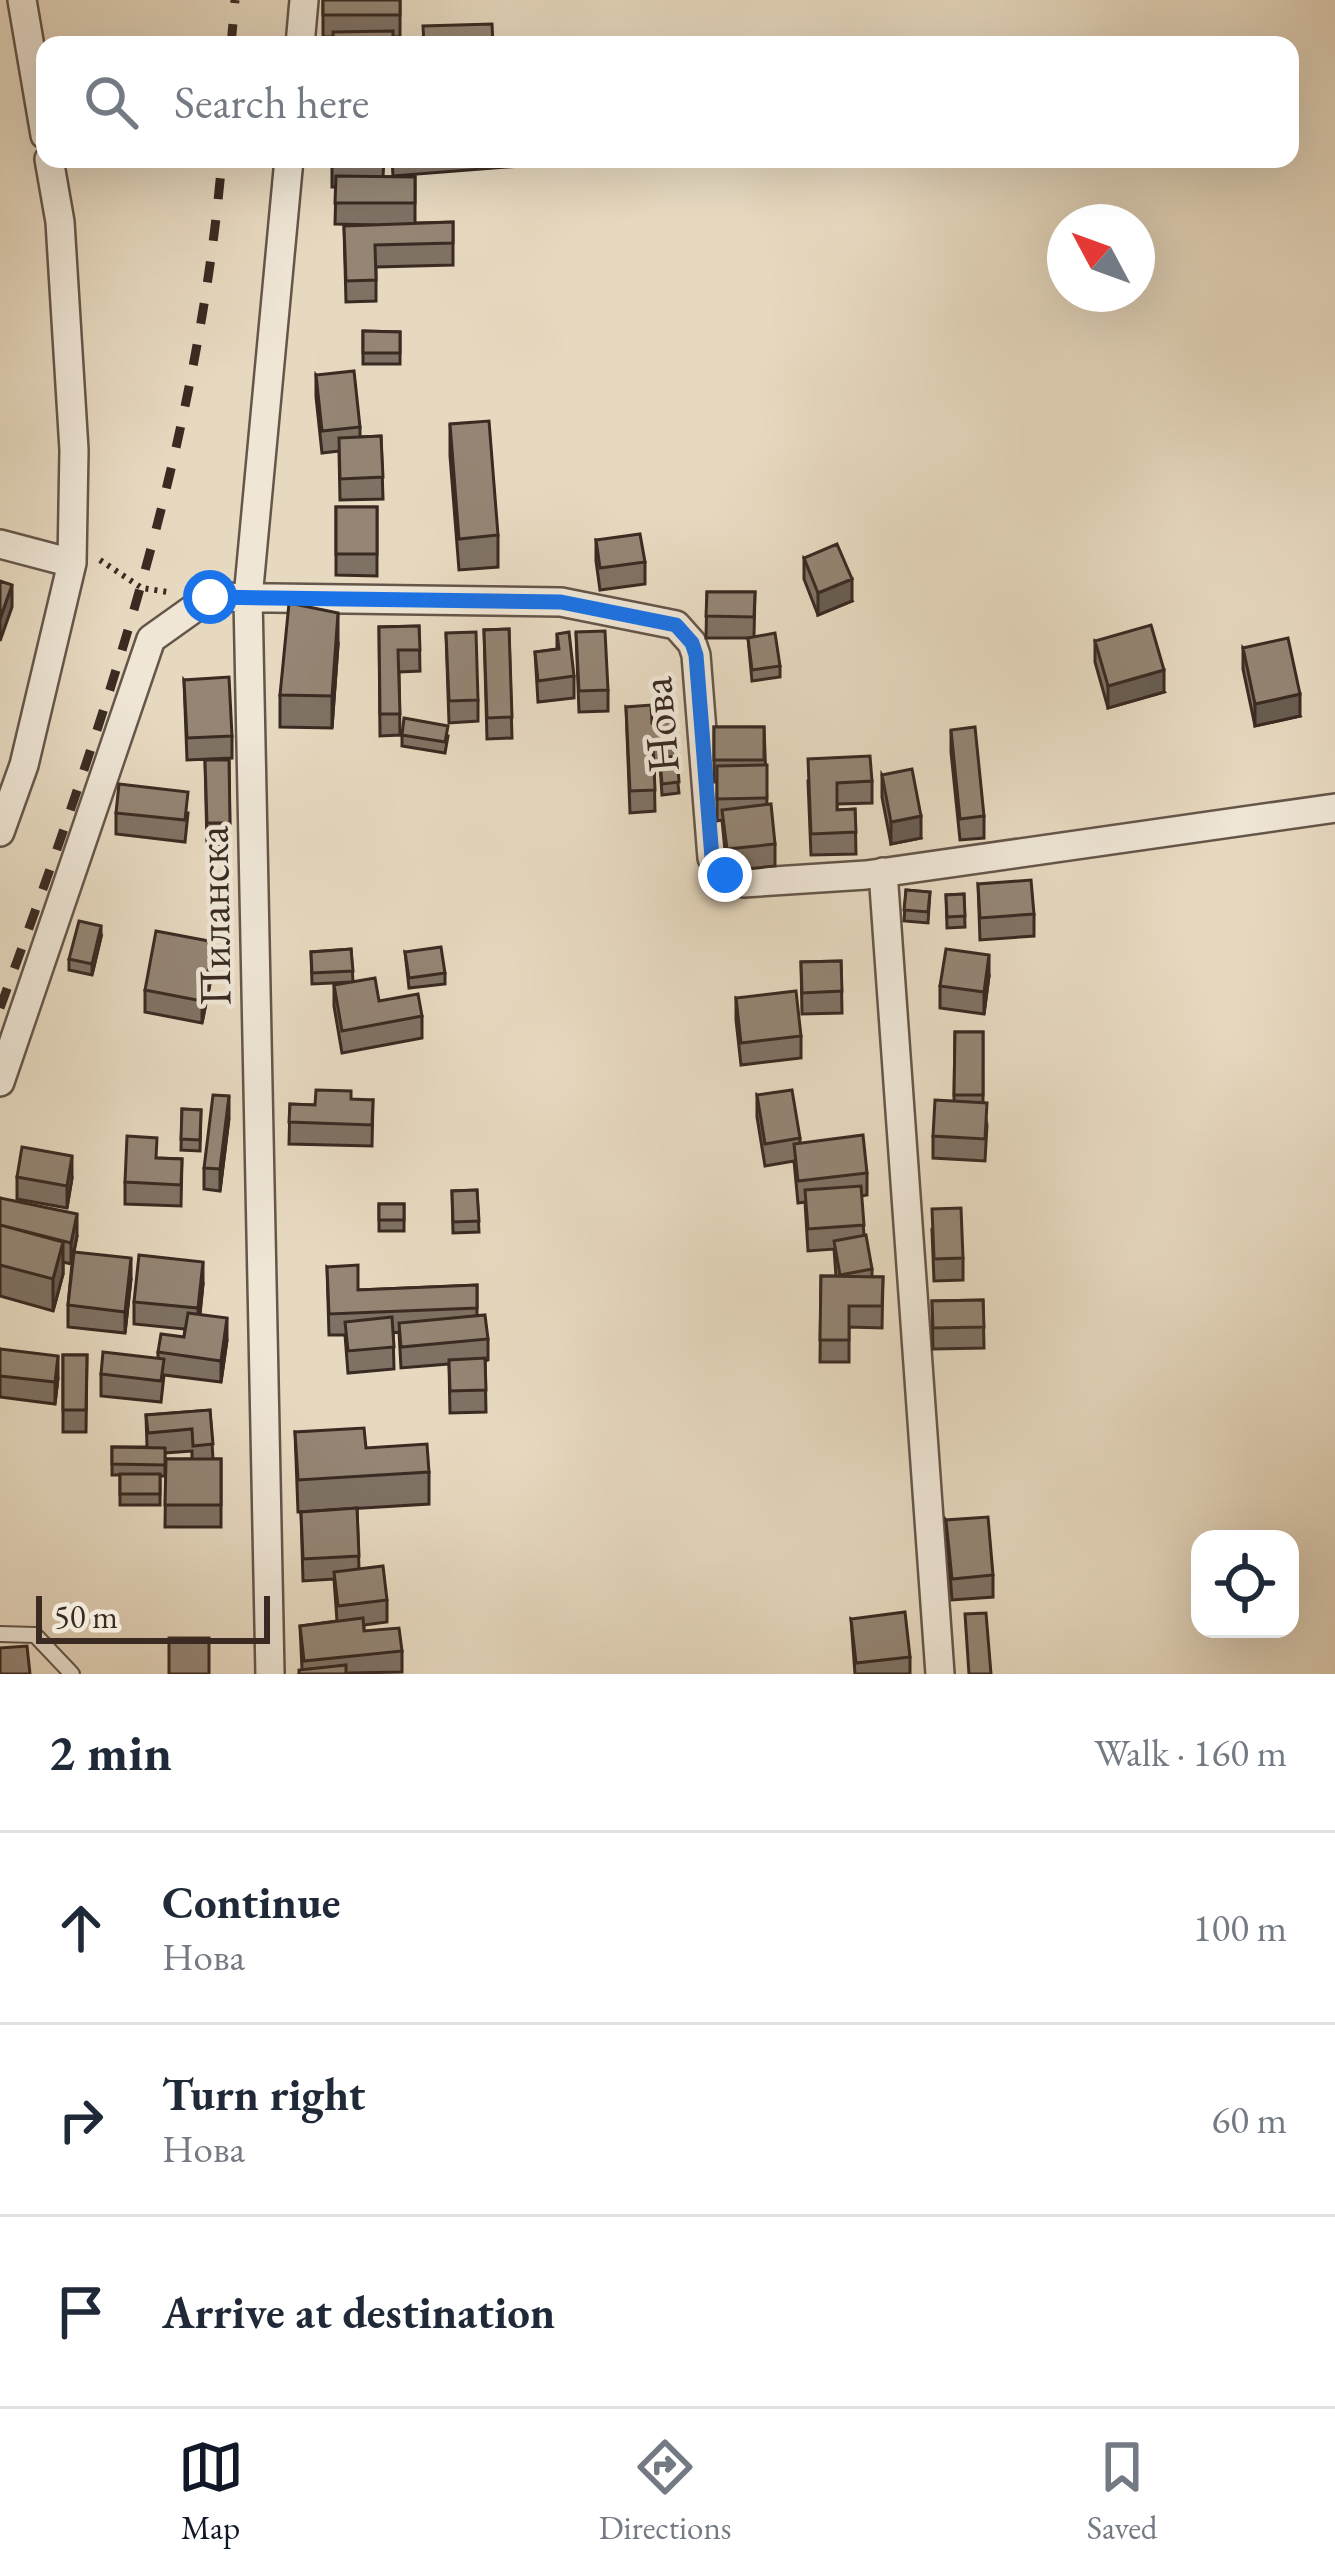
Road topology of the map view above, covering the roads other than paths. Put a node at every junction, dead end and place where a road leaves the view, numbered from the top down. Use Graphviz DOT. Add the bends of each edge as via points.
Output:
graph roads {
  1 [pos="22,0"];
  2 [pos="304,0"];
  3 [pos="301,36"];
  4 [pos="36,82"];
  5 [pos="51,168"];
  6 [pos="288,168"];
  7 [pos="0,544"];
  8 [pos="72,563"];
  9 [pos="248,598"];
  10 [pos="1335,808"];
  11 [pos="0,832"];
  12 [pos="883,872"];
  13 [pos="0,1082"];
  14 [pos="0,1634"];
  15 [pos="72,1674"];
  16 [pos="270,1674"];
  17 [pos="940,1674"];
  1 -- 4 [label="street"];
  2 -- 3 [label="street"];
  5 -- 8 [label="street" via="72,427"];
  6 -- 9 [label="street, Пиланска"];
  7 -- 8 [label="street"];
  8 -- 11 [label="street"];
  9 -- 12 [label="street, Нова" via="561,602 676,625 696,655 712,858 725,875 743,883"];
  9 -- 13 [label="street" via="210,597 151,639"];
  9 -- 16 [label="street, Пиланска"];
  10 -- 12 [label="street, Нова"];
  12 -- 17 [label="street"];
  14 -- 15 [label="lane" via="35,1635"];
}
